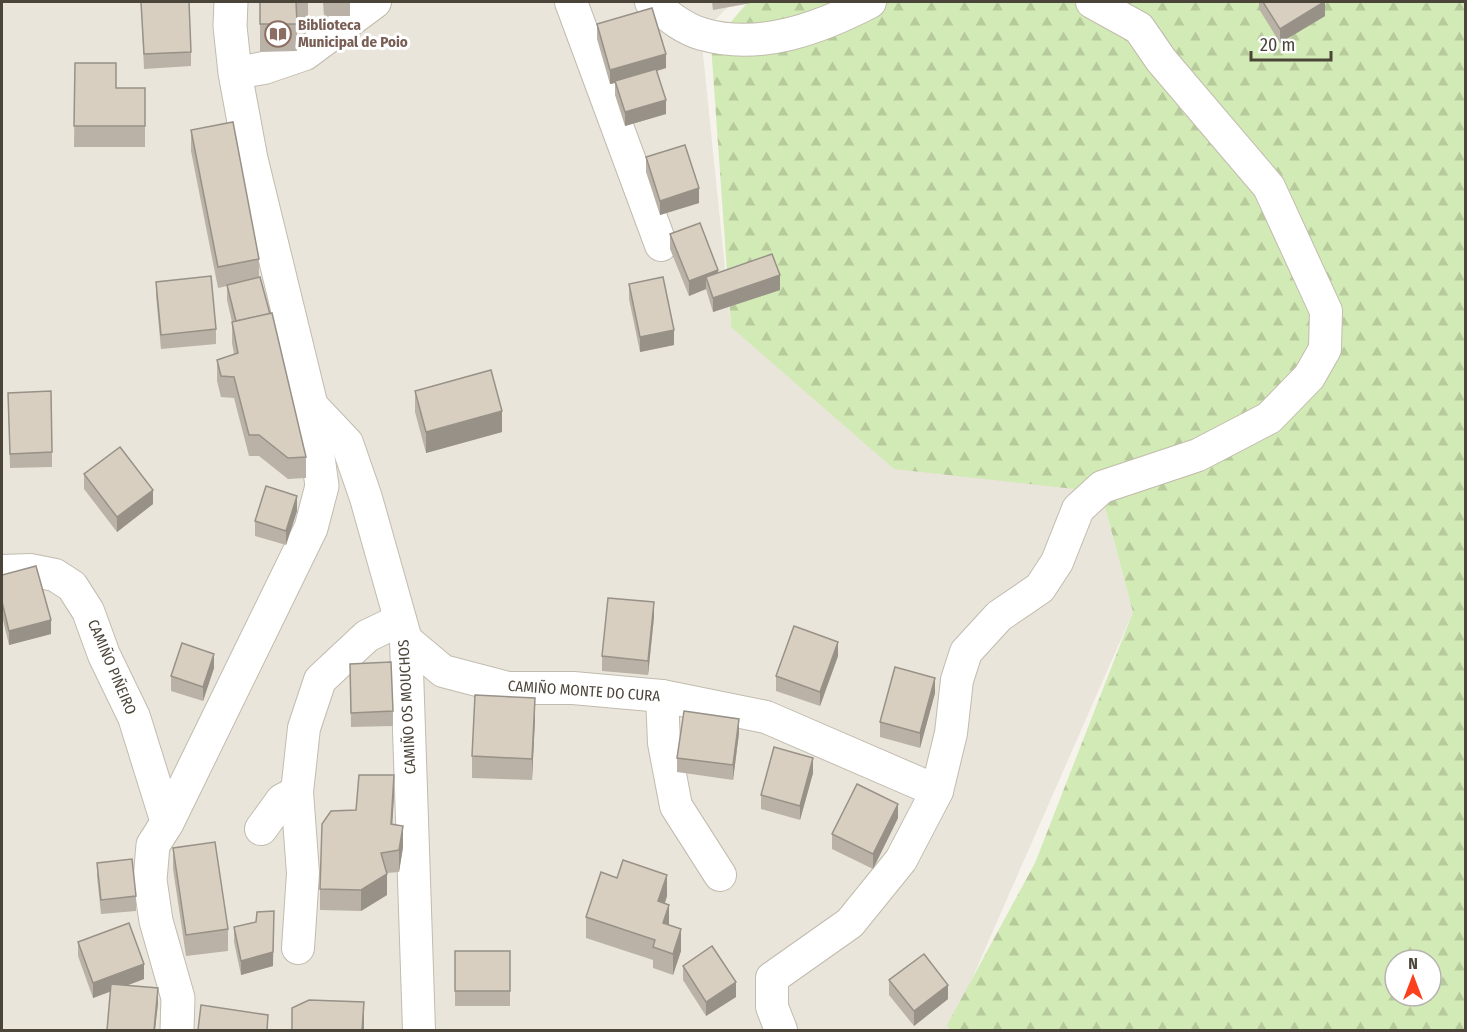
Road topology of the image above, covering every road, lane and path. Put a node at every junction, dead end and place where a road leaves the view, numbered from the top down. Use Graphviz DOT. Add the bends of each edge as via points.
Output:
graph roads {
  1 [pos="231,2"];
  2 [pos="375,2"];
  3 [pos="571,2"];
  4 [pos="651,2"];
  5 [pos="870,2"];
  6 [pos="1092,2"];
  7 [pos="235,73"];
  8 [pos="661,245"];
  9 [pos="311,405"];
  10 [pos="2,571"];
  11 [pos="403,630"];
  12 [pos="662,696"];
  13 [pos="937,791"];
  14 [pos="297,792"];
  15 [pos="167,823"];
  16 [pos="261,830"];
  17 [pos="720,875"];
  18 [pos="298,948"];
  19 [pos="177,1030"];
  20 [pos="419,1030"];
  21 [pos="781,1030"];
  1 -- 7 [label="street"];
  2 -- 7 [label="street" via="305,54"];
  3 -- 8 [label="street"];
  4 -- 5 [label="street" via="673,20 701,34 749,40 791,35"];
  6 -- 13 [label="street" via="1139,28 1161,60 1269,187 1326,310 1325,349 1309,378 1269,418 1198,455 1102,487 1078,509 1056,562 1040,588 999,616 966,652 957,680 951,733"];
  7 -- 9 [label="street" via="251,159"];
  9 -- 11 [label="street, CAMIÑO OS MOUCHOS" via="347,443"];
  9 -- 15 [label="street" via="322,486 311,528"];
  10 -- 15 [label="street, CAMIÑO PIÑEIRO" via="30,570 56,575 72,586 88,611 134,717"];
  11 -- 12 [label="street, CAMIÑO MONTE DO CURA" via="443,671 508,688 573,688"];
  11 -- 14 [label="street" via="367,636 320,680 304,728"];
  11 -- 20 [label="street, CAMIÑO OS MOUCHOS"];
  12 -- 13 [label="street, CAMIÑO MONTE DO CURA" via="766,717"];
  12 -- 17 [label="street" via="664,743 676,806"];
  13 -- 21 [label="street" via="901,860 849,923 772,978 772,1007"];
  14 -- 16 [label="street" via="282,800"];
  14 -- 18 [label="street" via="303,873"];
  15 -- 19 [label="street" via="153,845 150,880 156,921 178,998"];
}
